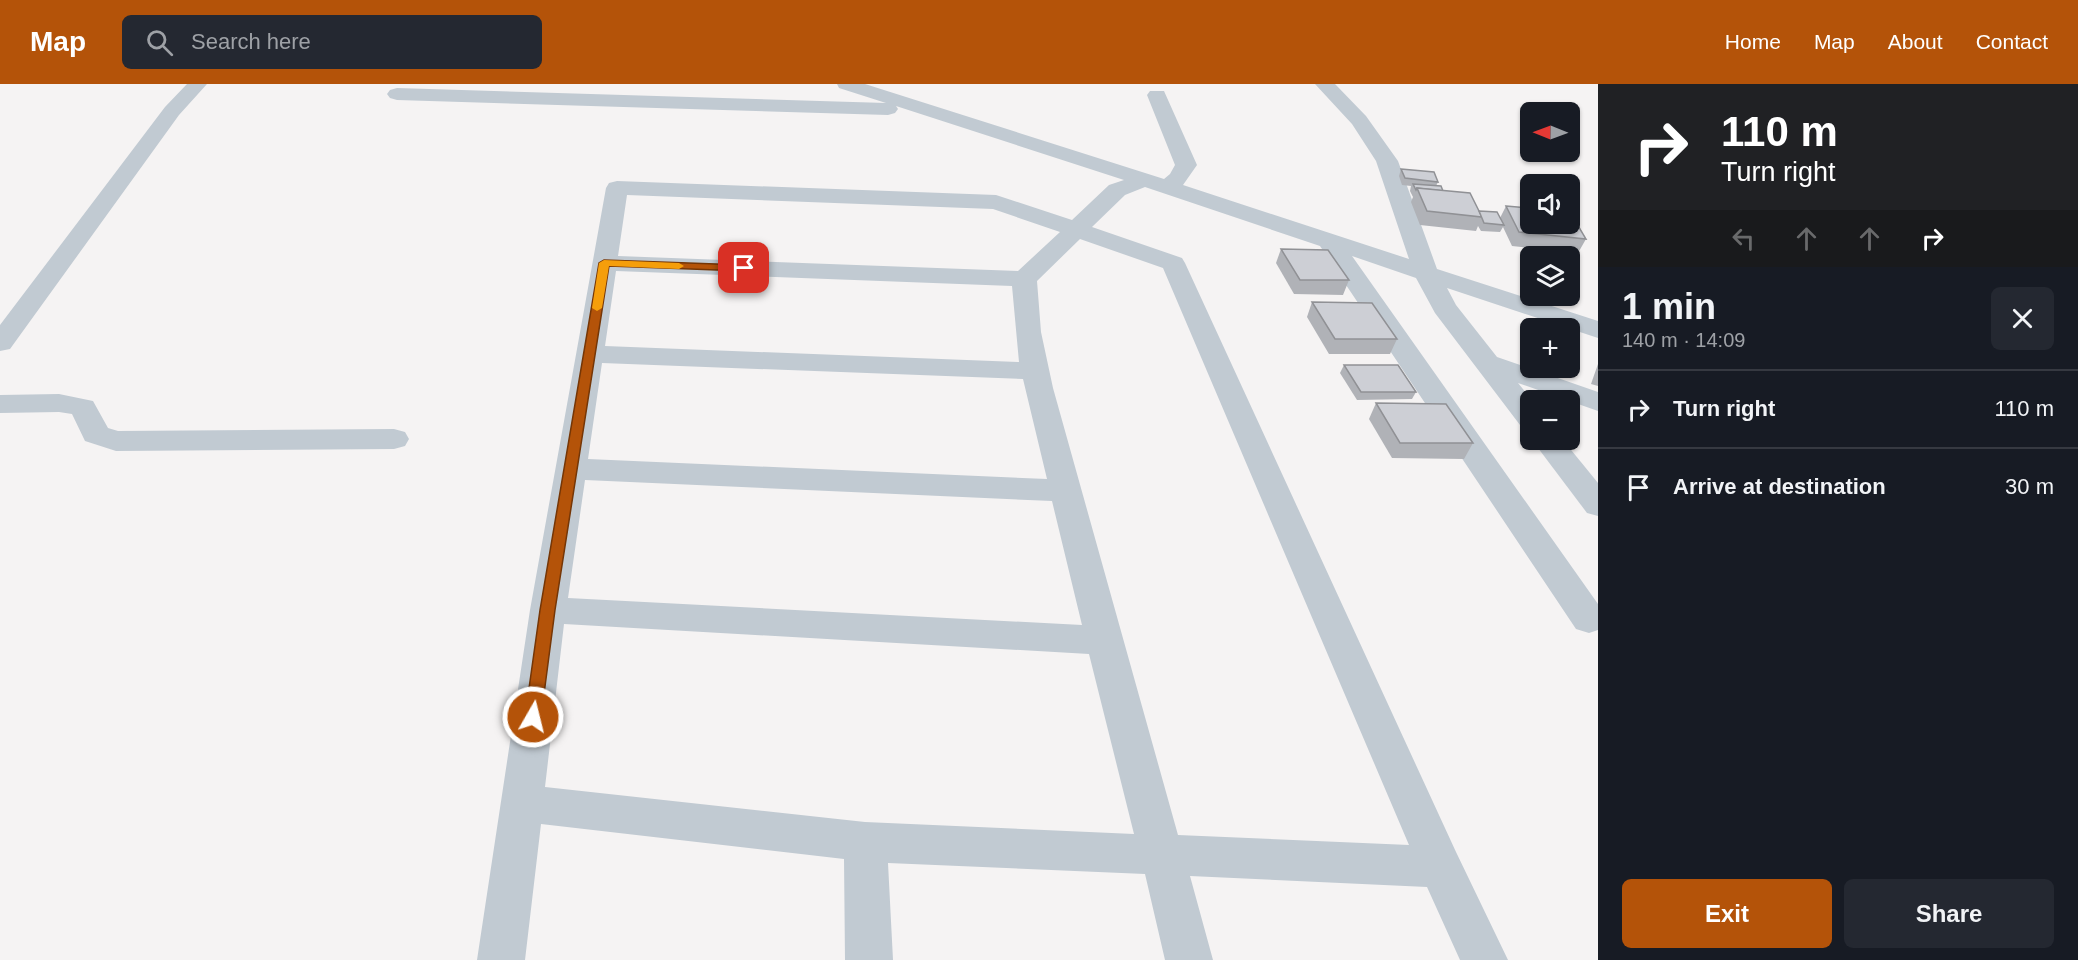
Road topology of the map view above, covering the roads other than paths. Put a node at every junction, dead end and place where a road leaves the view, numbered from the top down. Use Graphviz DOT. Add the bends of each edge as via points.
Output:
graph roads {
  1 [pos="198,84"];
  2 [pos="846,84"];
  3 [pos="1324,84"];
  4 [pos="397,94"];
  5 [pos="1157,95"];
  6 [pos="913,99"];
  7 [pos="1145,180"];
  8 [pos="1167,187"];
  9 [pos="1073,230"];
  10 [pos="1328,240"];
  11 [pos="604,263"];
  12 [pos="1427,274"];
  13 [pos="1023,279"];
  14 [pos="1598,330"];
  15 [pos="0,343"];
  16 [pos="590,354"];
  17 [pos="1488,363"];
  18 [pos="1035,371"];
  19 [pos="1598,402"];
  20 [pos="0,404"];
  21 [pos="1520,405"];
  22 [pos="394,439"];
  23 [pos="1555,450"];
  24 [pos="570,469"];
  25 [pos="1065,491"];
  26 [pos="1598,505"];
  27 [pos="548,610"];
  28 [pos="1589,619"];
  29 [pos="1102,640"];
  30 [pos="521,803"];
  31 [pos="865,842"];
  32 [pos="1162,855"];
  33 [pos="1440,867"];
  34 [pos="501,960"];
  35 [pos="869,960"];
  36 [pos="1189,960"];
  37 [pos="1484,960"];
  1 -- 15 [label="street" via="172,111"];
  2 -- 6 [label="street"];
  3 -- 12 [label="street" via="1359,120 1387,161"];
  4 -- 6 [label="street"];
  5 -- 8 [label="street" via="1186,165 1179,178"];
  6 -- 7 [label="street"];
  7 -- 8 [label="street"];
  7 -- 9 [label="street" via="1117,190"];
  8 -- 10 [label="street"];
  9 -- 11 [label="street" via="996,202 617,188"];
  9 -- 13 [label="street"];
  9 -- 33 [label="street" via="1173,263"];
  10 -- 12 [label="street"];
  10 -- 28 [label="street"];
  11 -- 13 [label="street"];
  11 -- 16 [label="street"];
  12 -- 14 [label="street"];
  12 -- 17 [label="street" via="1444,307"];
  13 -- 18 [label="street"];
  16 -- 18 [label="street"];
  16 -- 24 [label="street"];
  17 -- 19 [label="street"];
  17 -- 21 [label="street"];
  18 -- 25 [label="street"];
  20 -- 22 [label="street" via="59,402 83,407 96,434 116,441"];
  23 -- 26 [label="street"];
  24 -- 25 [label="street"];
  24 -- 27 [label="street"];
  25 -- 29 [label="street"];
  27 -- 29 [label="street"];
  27 -- 30 [label="street"];
  29 -- 32 [label="street"];
  30 -- 31 [label="street"];
  30 -- 34 [label="street"];
  31 -- 32 [label="street"];
  31 -- 35 [label="street"];
  32 -- 33 [label="street"];
  32 -- 36 [label="street"];
  33 -- 37 [label="street"];
}
